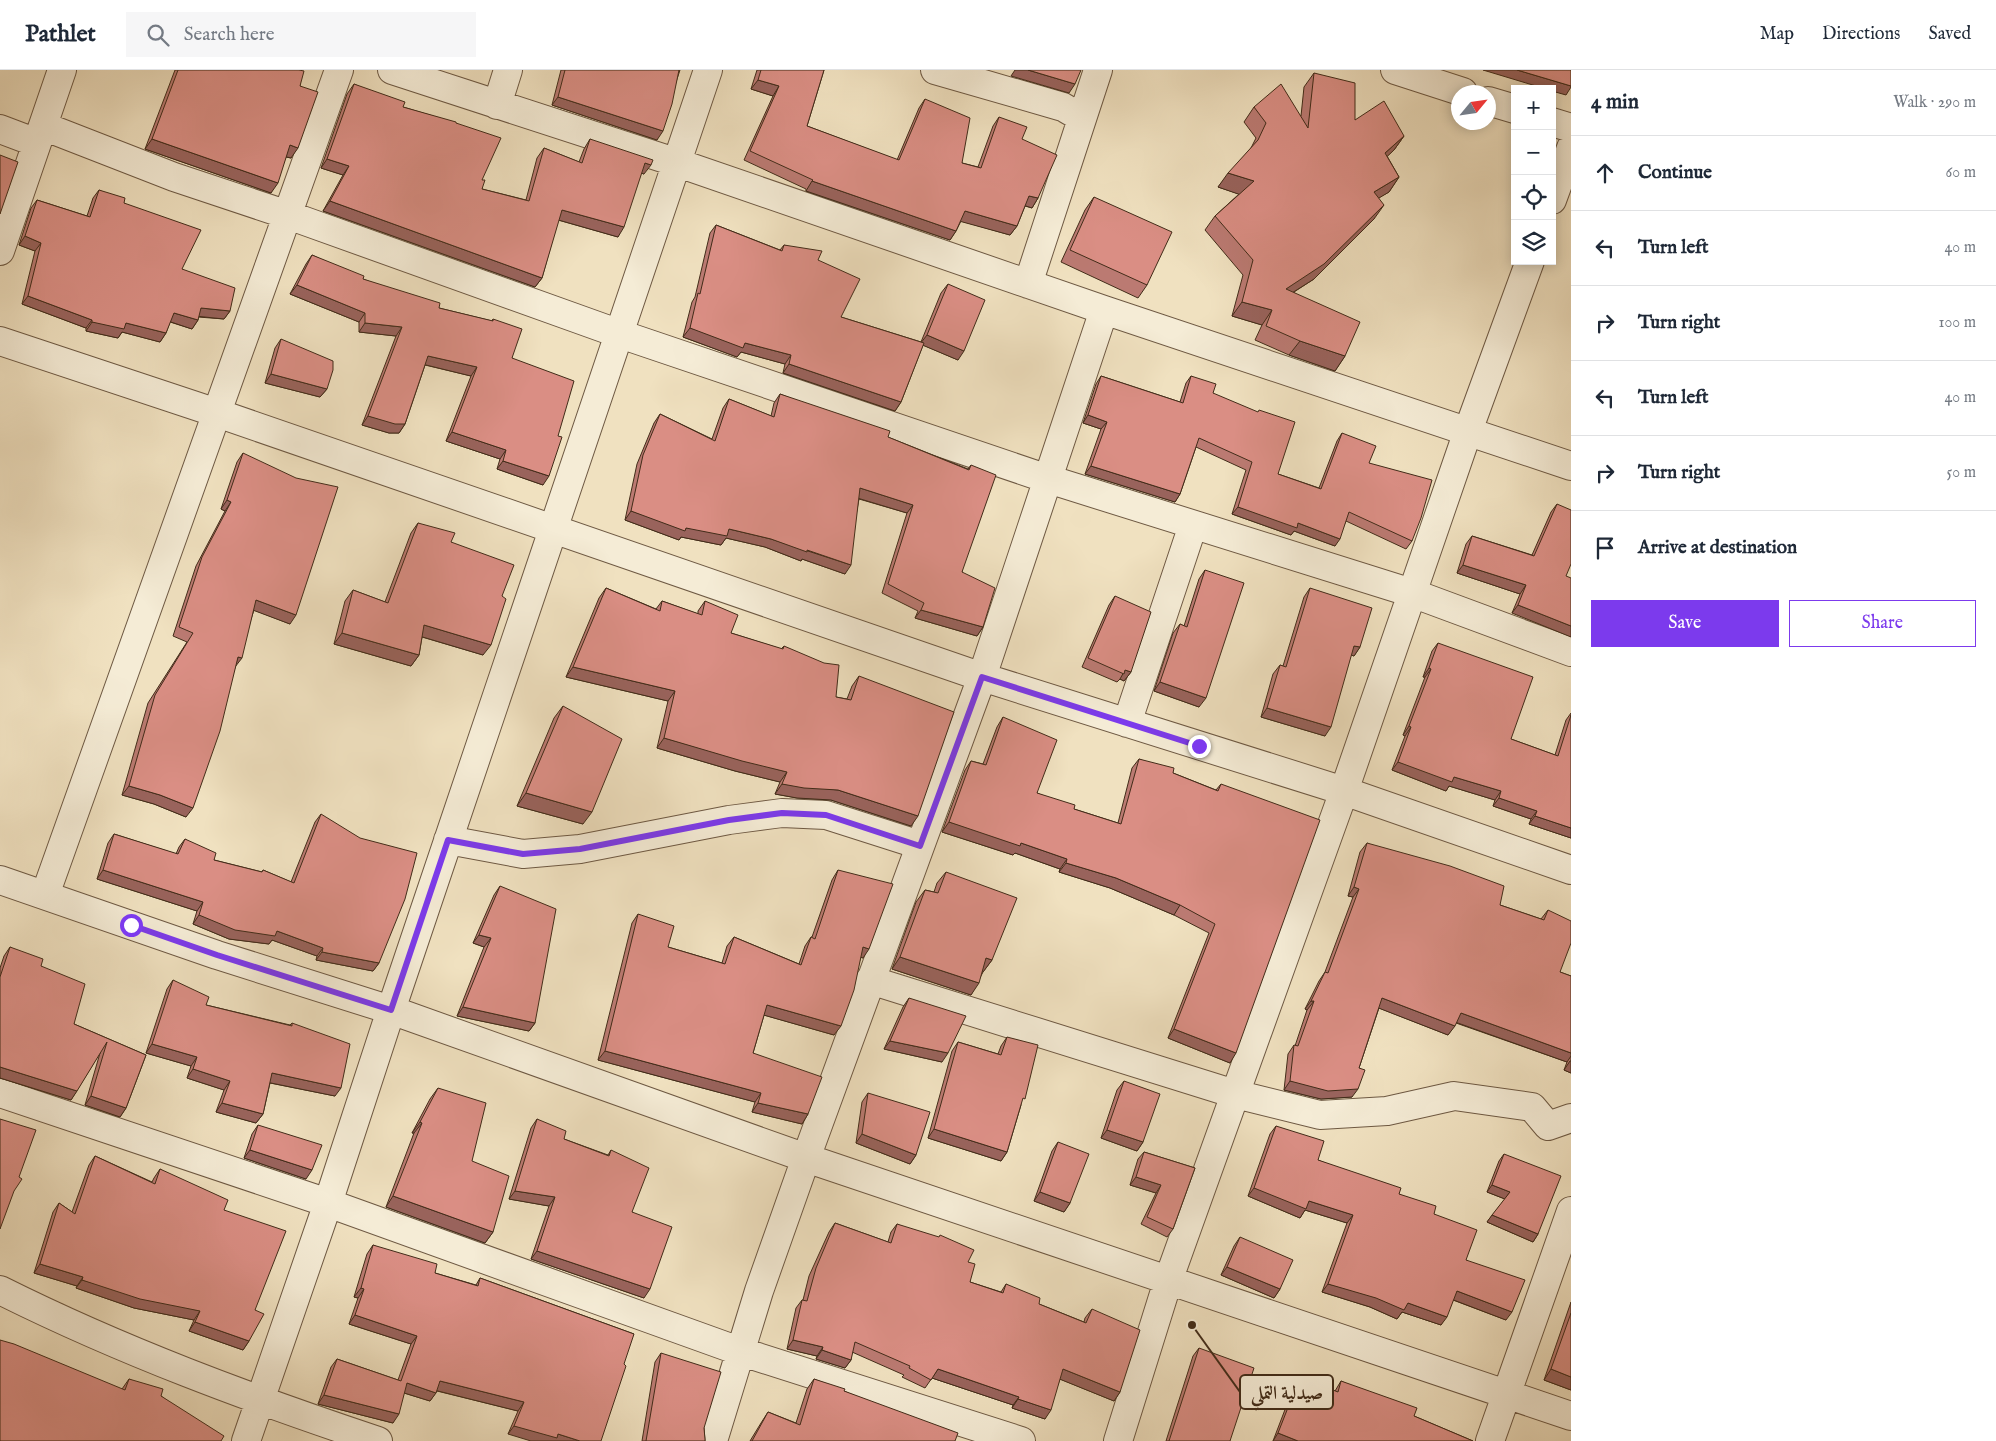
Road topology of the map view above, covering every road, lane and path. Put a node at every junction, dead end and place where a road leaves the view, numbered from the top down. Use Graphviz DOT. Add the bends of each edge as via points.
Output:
graph roads {
  1 [pos="62,70"];
  2 [pos="339,70"];
  3 [pos="392,70"];
  4 [pos="508,70"];
  5 [pos="708,70"];
  6 [pos="935,70"];
  7 [pos="1098,70"];
  8 [pos="1395,70"];
  9 [pos="1451,88"];
  10 [pos="498,104"];
  11 [pos="1496,104"];
  12 [pos="1511,109"];
  13 [pos="1082,118"];
  14 [pos="1556,123"];
  15 [pos="1571,128"];
  16 [pos="0,130"];
  17 [pos="40,134"];
  18 [pos="1571,148"];
  19 [pos="678,163"];
  20 [pos="1556,189"];
  21 [pos="288,215"];
  22 [pos="0,251"];
  23 [pos="1529,265"];
  24 [pos="1028,284"];
  25 [pos="1104,310"];
  26 [pos="620,334"];
  27 [pos="0,341"];
  28 [pos="217,414"];
  29 [pos="1468,431"];
  30 [pos="1571,466"];
  31 [pos="1048,479"];
  32 [pos="1193,525"];
  33 [pos="554,530"];
  34 [pos="1412,594"];
  35 [pos="1571,652"];
  36 [pos="982,677"];
  37 [pos="1127,723"];
  38 [pos="1344,792"];
  39 [pos="448,840"];
  40 [pos="920,846"];
  41 [pos="1571,870"];
  42 [pos="0,880"];
  43 [pos="45,895"];
  44 [pos="870,980"];
  45 [pos="391,1010"];
  46 [pos="0,1093"];
  47 [pos="1235,1094"];
  48 [pos="1571,1118"];
  49 [pos="806,1158"];
  50 [pos="328,1203"];
  51 [pos="1571,1211"];
  52 [pos="1168,1281"];
  53 [pos="0,1290"];
  54 [pos="742,1352"];
  55 [pos="1506,1395"];
  56 [pos="260,1401"];
  57 [pos="1571,1416"];
  58 [pos="246,1441"];
  59 [pos="378,1441"];
  60 [pos="713,1441"];
  61 [pos="1021,1441"];
  62 [pos="1118,1441"];
  63 [pos="1490,1441"];
  1 -- 17 [label="street"];
  2 -- 21 [label="street"];
  3 -- 10 [label="street"];
  4 -- 10 [label="street"];
  5 -- 19 [label="street"];
  6 -- 13 [label="street" via="1063,108"];
  7 -- 13 [label="street"];
  8 -- 9 [label="street"];
  10 -- 19 [label="street"];
  11 -- 12 [label="street"];
  13 -- 24 [label="street"];
  14 -- 15 [label="street"];
  16 -- 17 [label="street"];
  17 -- 21 [label="street"];
  17 -- 22 [label="street"];
  18 -- 20 [label="street"];
  19 -- 24 [label="street"];
  19 -- 26 [label="street"];
  21 -- 26 [label="street"];
  21 -- 28 [label="street"];
  23 -- 29 [label="street"];
  24 -- 25 [label="street"];
  25 -- 29 [label="street"];
  25 -- 31 [label="street"];
  26 -- 31 [label="street"];
  26 -- 33 [label="street"];
  27 -- 28 [label="street"];
  28 -- 33 [label="street"];
  28 -- 43 [label="street"];
  29 -- 30 [label="street"];
  29 -- 34 [label="street"];
  31 -- 32 [label="street"];
  31 -- 36 [label="street"];
  32 -- 34 [label="street"];
  32 -- 37 [label="street"];
  33 -- 36 [label="street"];
  33 -- 39 [label="street"];
  34 -- 35 [label="street"];
  34 -- 38 [label="street"];
  36 -- 37 [label="street"];
  36 -- 40 [label="street"];
  37 -- 38 [label="street"];
  38 -- 41 [label="street"];
  38 -- 47 [label="street"];
  39 -- 40 [label="street" via="523,854 580,849 782,813 826,815"];
  39 -- 45 [label="street"];
  40 -- 44 [label="street"];
  42 -- 43 [label="street"];
  43 -- 45 [label="street" via="217,955"];
  44 -- 47 [label="street"];
  44 -- 49 [label="street"];
  45 -- 49 [label="street"];
  45 -- 50 [label="street"];
  46 -- 50 [label="street"];
  47 -- 48 [label="street" via="1320,1115 1388,1112 1454,1096 1532,1107 1548,1126"];
  47 -- 52 [label="street"];
  49 -- 52 [label="street"];
  49 -- 54 [label="street" via="759,1290"];
  50 -- 54 [label="street"];
  50 -- 56 [label="street"];
  51 -- 55 [label="street"];
  52 -- 55 [label="street"];
  52 -- 62 [label="street"];
  53 -- 56 [label="street" via="130,1350"];
  54 -- 60 [label="street"];
  54 -- 61 [label="street"];
  55 -- 57 [label="street"];
  55 -- 63 [label="street"];
  56 -- 58 [label="street"];
  56 -- 59 [label="street"];
}
